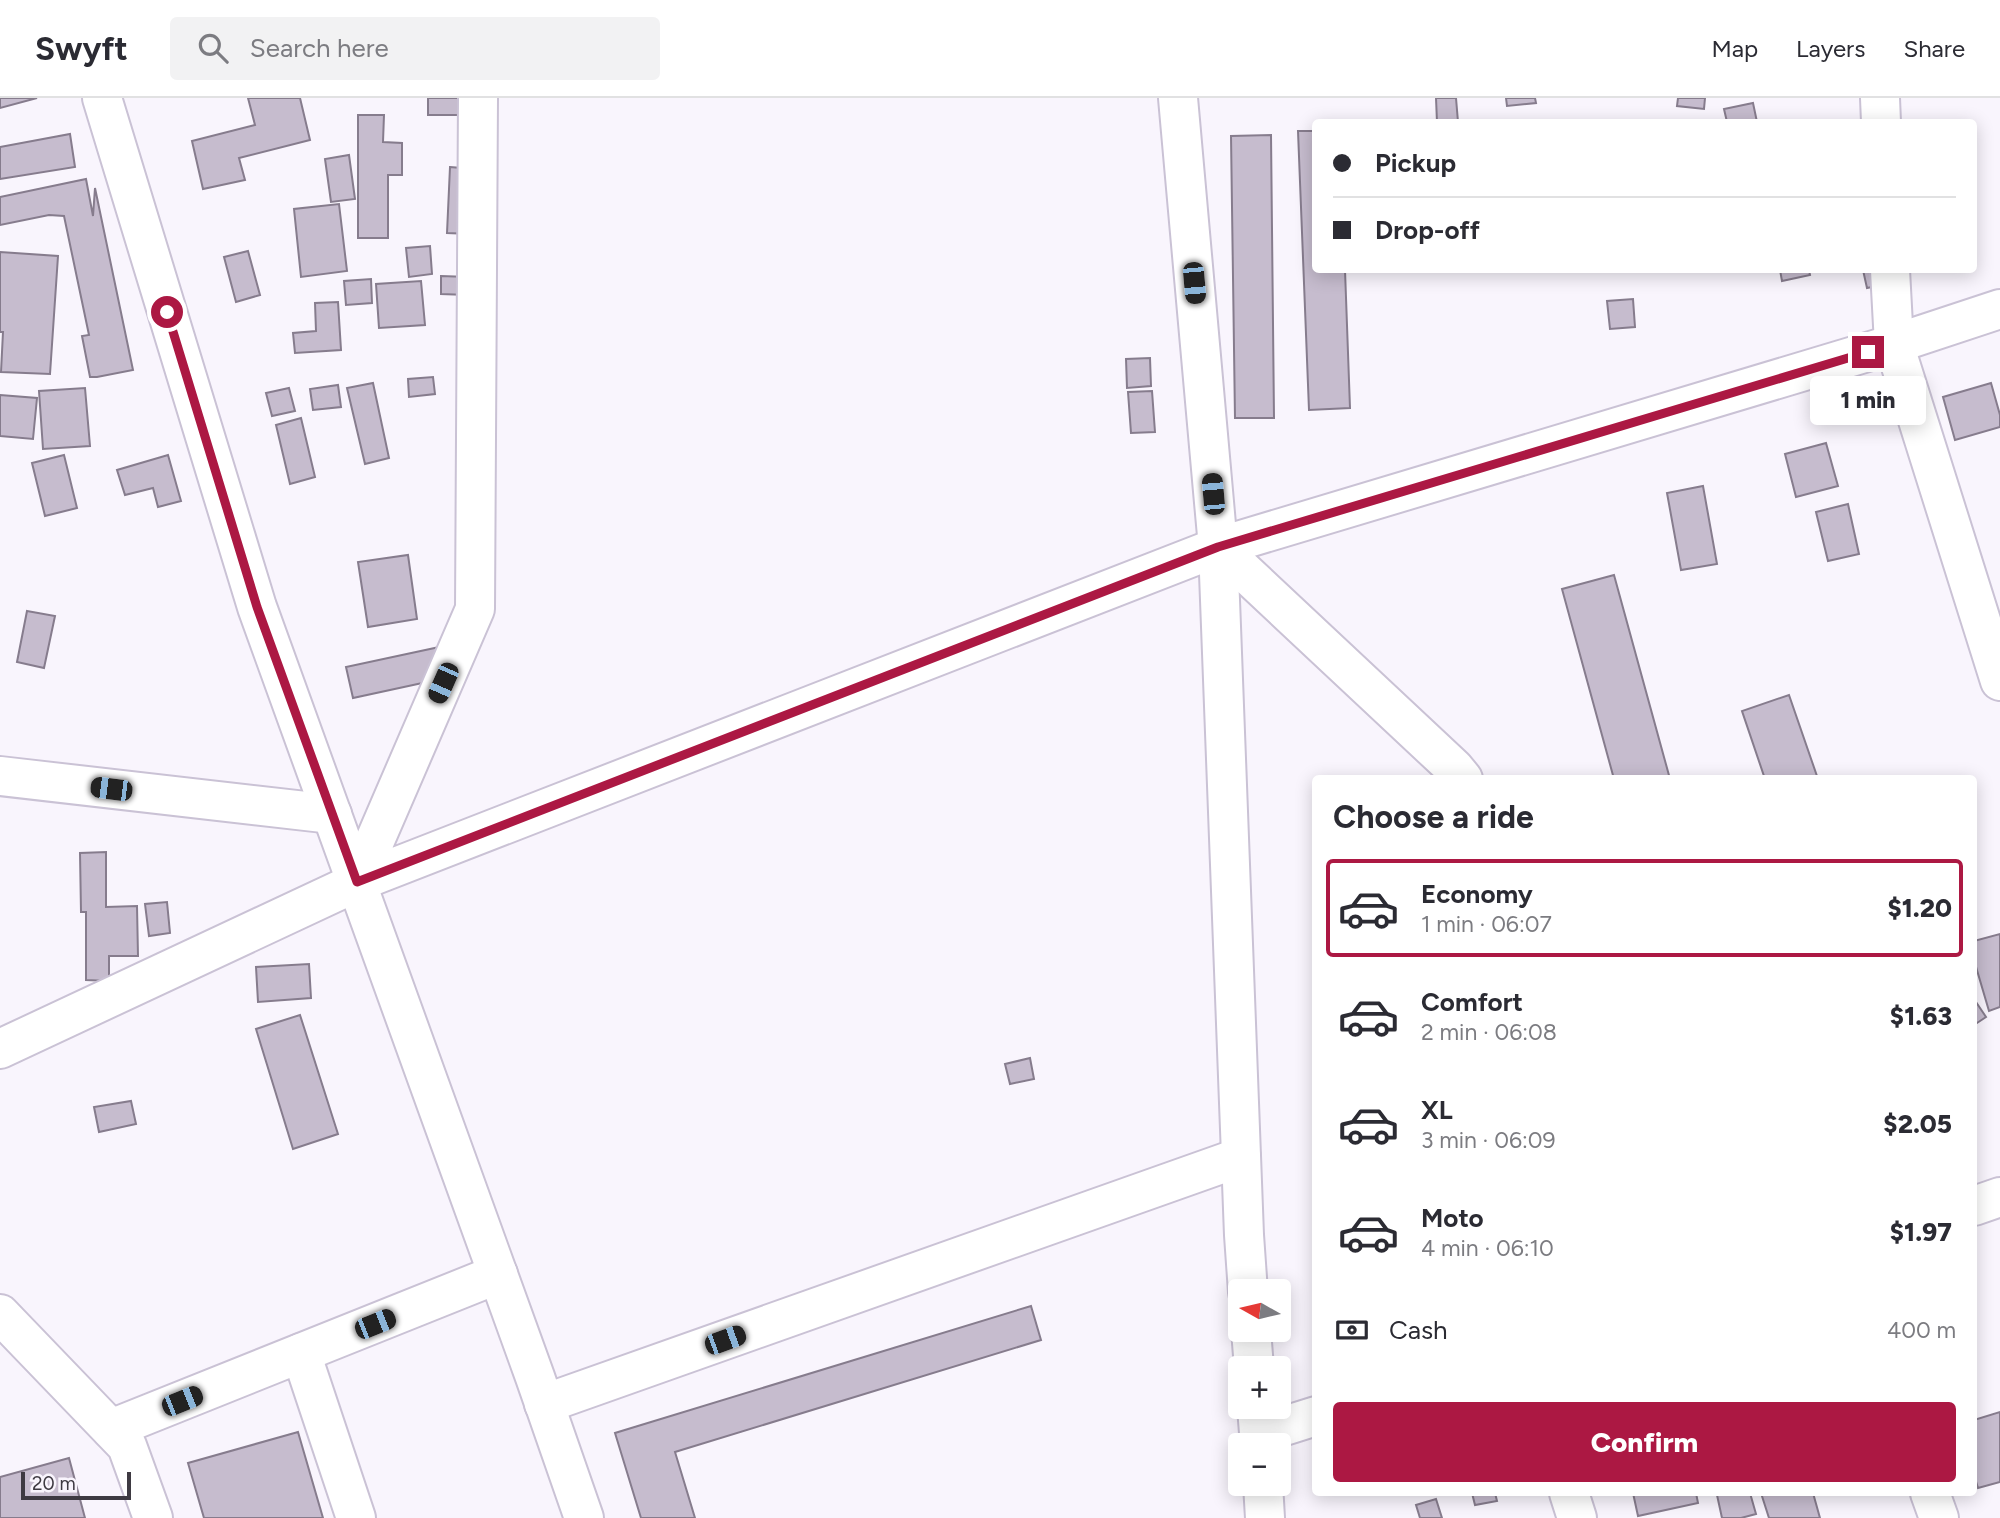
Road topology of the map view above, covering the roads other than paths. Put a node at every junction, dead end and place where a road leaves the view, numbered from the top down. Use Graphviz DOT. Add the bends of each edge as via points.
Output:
graph roads {
  1 [pos="102,98"];
  2 [pos="478,98"];
  3 [pos="1178,98"];
  4 [pos="1880,98"];
  5 [pos="1881,119"];
  6 [pos="1890,273"];
  7 [pos="2000,310"];
  8 [pos="1894,344"];
  9 [pos="1218,547"];
  10 [pos="2000,681"];
  11 [pos="1460,775"];
  12 [pos="0,776"];
  13 [pos="332,814"];
  14 [pos="357,882"];
  15 [pos="0,1049"];
  16 [pos="1241,1157"];
  17 [pos="2000,1197"];
  18 [pos="1977,1205"];
  19 [pos="498,1274"];
  20 [pos="1247,1279"];
  21 [pos="0,1314"];
  22 [pos="301,1353"];
  23 [pos="544,1404"];
  24 [pos="1312,1417"];
  25 [pos="111,1429"];
  26 [pos="1259,1429"];
  27 [pos="1264,1496"];
  28 [pos="1570,1496"];
  29 [pos="1931,1496"];
  30 [pos="153,1518"];
  31 [pos="356,1518"];
  32 [pos="584,1518"];
  33 [pos="1265,1518"];
  34 [pos="1577,1518"];
  35 [pos="1939,1518"];
  1 -- 13 [label="street" via="257,607"];
  2 -- 14 [label="street" via="475,609"];
  3 -- 9 [label="street"];
  4 -- 5 [label="street"];
  6 -- 8 [label="street"];
  7 -- 8 [label="street"];
  8 -- 9 [label="street"];
  8 -- 10 [label="street"];
  9 -- 11 [label="street"];
  9 -- 14 [label="street"];
  9 -- 16 [label="street"];
  12 -- 13 [label="street"];
  13 -- 14 [label="street"];
  14 -- 15 [label="street"];
  14 -- 19 [label="street"];
  16 -- 20 [label="street"];
  16 -- 23 [label="street"];
  17 -- 18 [label="street"];
  19 -- 22 [label="street"];
  19 -- 23 [label="street"];
  21 -- 25 [label="street"];
  22 -- 25 [label="street"];
  22 -- 31 [label="street"];
  23 -- 32 [label="street"];
  24 -- 26 [label="street"];
  25 -- 30 [label="street" via="127,1446"];
  27 -- 33 [label="street"];
  28 -- 34 [label="street"];
  29 -- 35 [label="street"];
}
